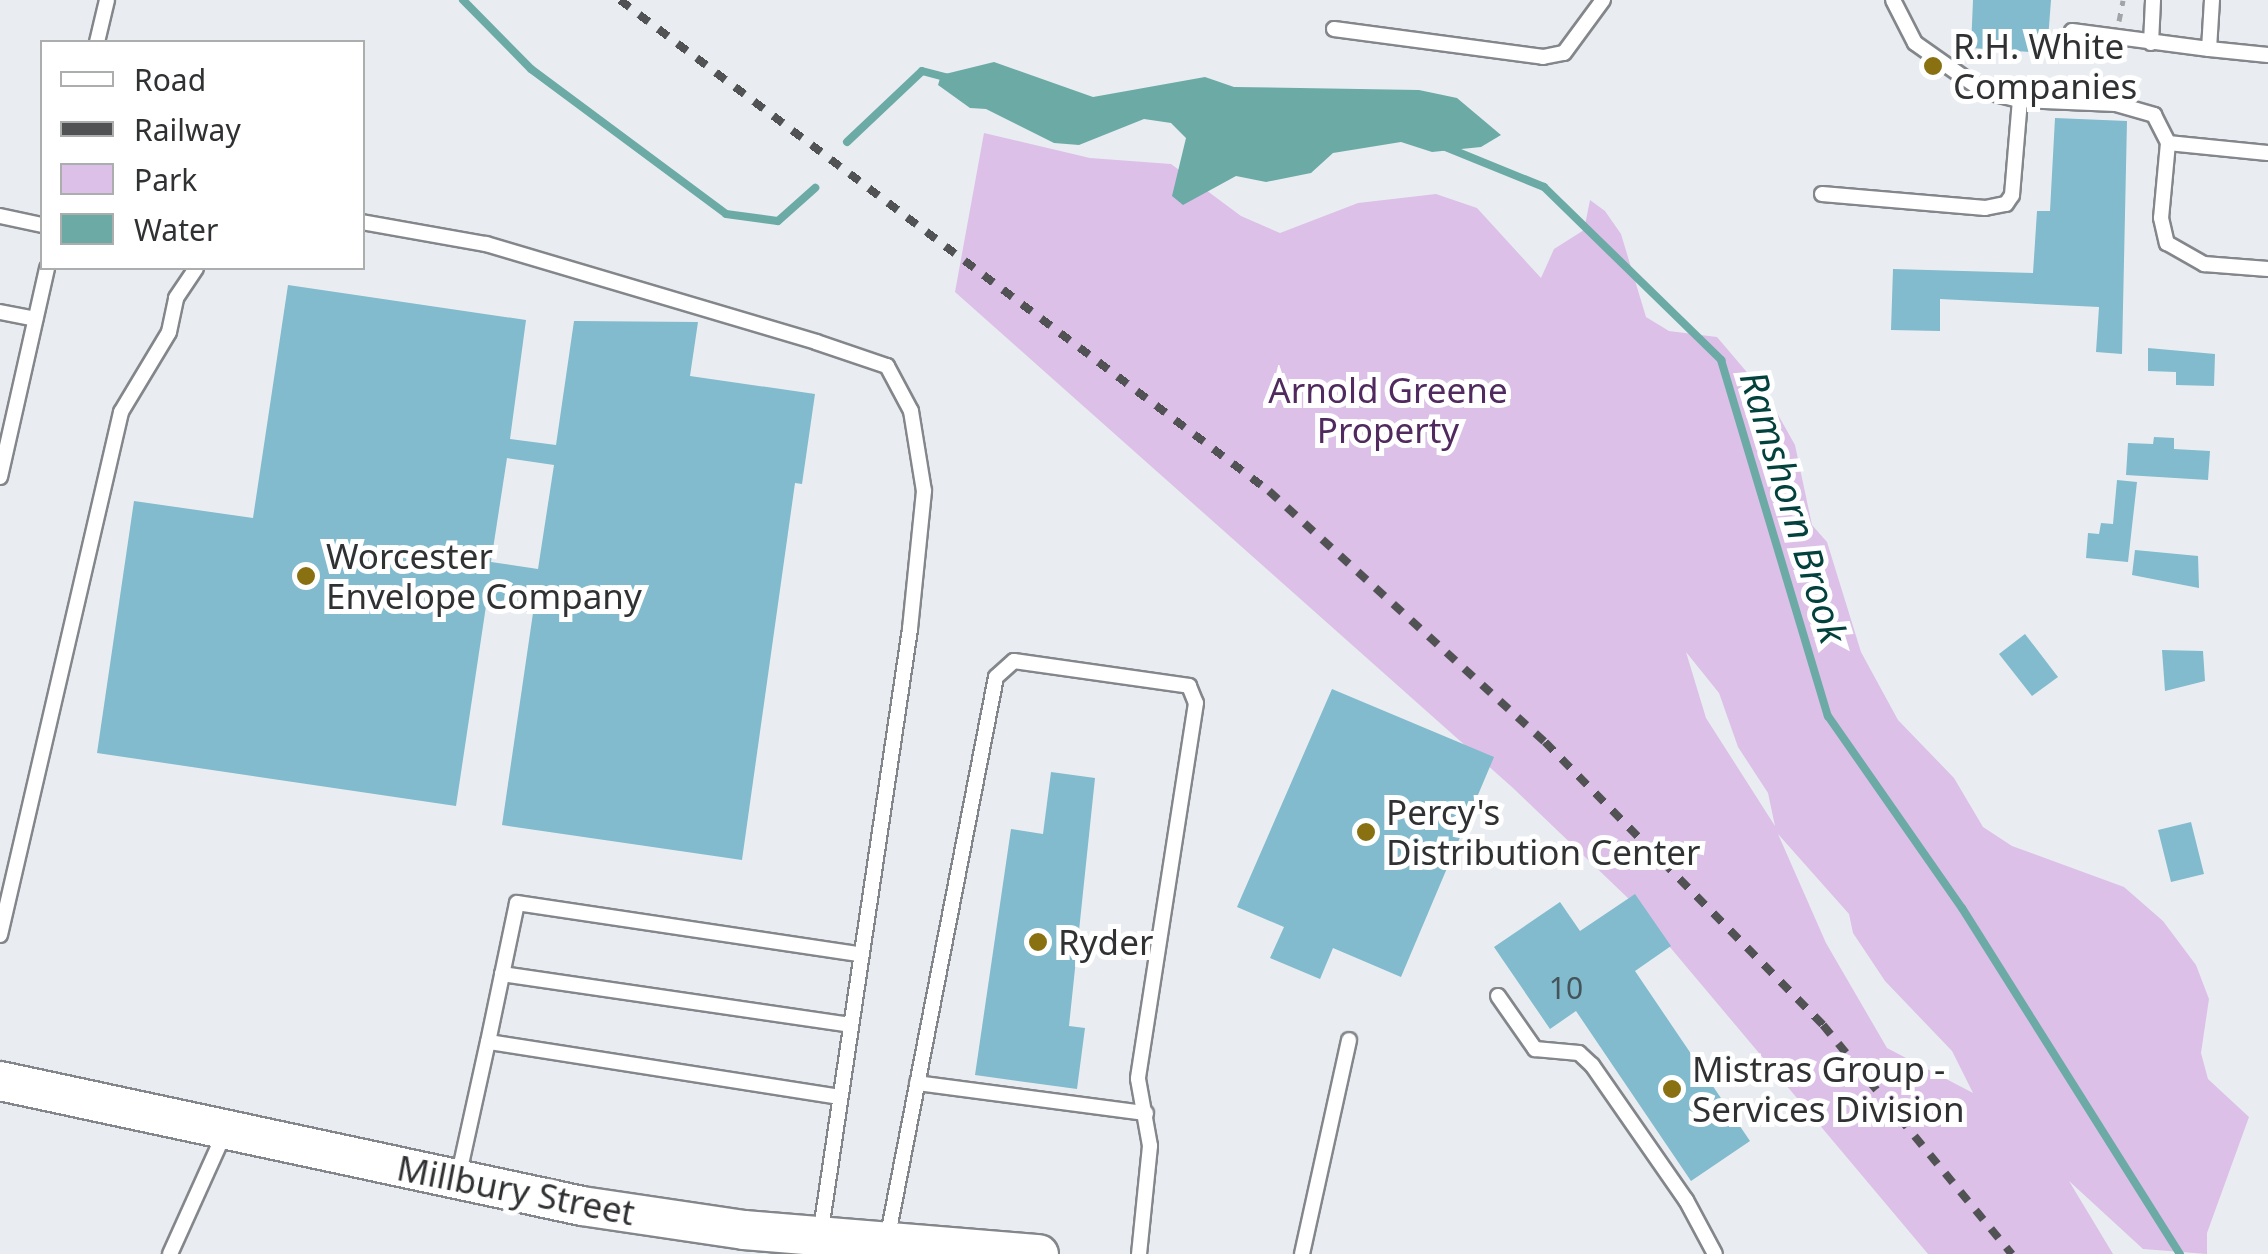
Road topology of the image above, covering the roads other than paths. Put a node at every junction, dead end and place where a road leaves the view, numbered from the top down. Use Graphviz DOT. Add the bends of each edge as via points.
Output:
graph roads {
  1 [pos="107,0"];
  2 [pos="1602,0"];
  3 [pos="1893,0"];
  4 [pos="2153,0"];
  5 [pos="2212,0"];
  6 [pos="1334,29"];
  7 [pos="2072,31"];
  8 [pos="97,40"];
  9 [pos="2151,44"];
  10 [pos="2209,49"];
  11 [pos="2268,55"];
  12 [pos="2020,100"];
  13 [pos="2168,143"];
  14 [pos="2268,153"];
  15 [pos="1822,194"];
  16 [pos="0,216"];
  17 [pos="365,223"];
  18 [pos="40,225"];
  19 [pos="2268,269"];
  20 [pos="47,270"];
  21 [pos="195,270"];
  22 [pos="0,312"];
  23 [pos="35,319"];
  24 [pos="0,477"];
  25 [pos="0,936"];
  26 [pos="860,954"];
  27 [pos="502,974"];
  28 [pos="1498,996"];
  29 [pos="850,1025"];
  30 [pos="1350,1040"];
  31 [pos="488,1042"];
  32 [pos="0,1081"];
  33 [pos="917,1083"];
  34 [pos="840,1097"];
  35 [pos="1146,1113"];
  36 [pos="225,1130"];
  37 [pos="458,1180"];
  38 [pos="820,1237"];
  39 [pos="763,1243"];
  40 [pos="886,1248"];
  41 [pos="170,1254"];
  42 [pos="1040,1254"];
  43 [pos="1140,1254"];
  44 [pos="1302,1254"];
  45 [pos="1715,1254"];
  1 -- 8 [label="lane"];
  2 -- 6 [label="lane" via="1564,53 1542,57"];
  3 -- 12 [label="lane" via="1915,43 1983,90"];
  4 -- 9 [label="lane"];
  5 -- 10 [label="lane"];
  7 -- 9 [label="lane"];
  9 -- 10 [label="lane"];
  10 -- 11 [label="lane"];
  12 -- 13 [label="lane" via="2116,104 2154,115"];
  12 -- 15 [label="lane" via="2006,204 1984,208"];
  13 -- 14 [label="lane"];
  13 -- 19 [label="lane" via="2160,218 2167,242 2204,264"];
  16 -- 18 [label="lane"];
  17 -- 26 [label="lane" via="486,244 887,366 912,411 924,492"];
  20 -- 23 [label="lane"];
  21 -- 25 [label="lane" via="176,298 169,332 121,412"];
  22 -- 23 [label="lane"];
  23 -- 24 [label="lane"];
  26 -- 27 [label="lane" via="517,903"];
  26 -- 29 [label="lane"];
  27 -- 29 [label="lane"];
  27 -- 31 [label="lane"];
  28 -- 45 [label="lane" via="1534,1050 1579,1053 1592,1065 1686,1200"];
  29 -- 34 [label="lane"];
  30 -- 44 [label="lane"];
  31 -- 34 [label="lane"];
  31 -- 37 [label="lane"];
  32 -- 36 [label="street, Millbury Street"];
  33 -- 35 [label="lane"];
  33 -- 35 [label="lane" via="996,677 1014,661 1189,686 1196,702 1138,1078"];
  33 -- 40 [label="lane"];
  34 -- 38 [label="lane"];
  35 -- 43 [label="lane" via="1150,1146"];
  36 -- 37 [label="street, Millbury Street"];
  36 -- 41 [label="lane"];
  37 -- 39 [label="street, Millbury Street"];
  38 -- 39 [label="street, Millbury Street"];
  38 -- 40 [label="street, Millbury Street"];
  40 -- 42 [label="street, Millbury Street"];
}
